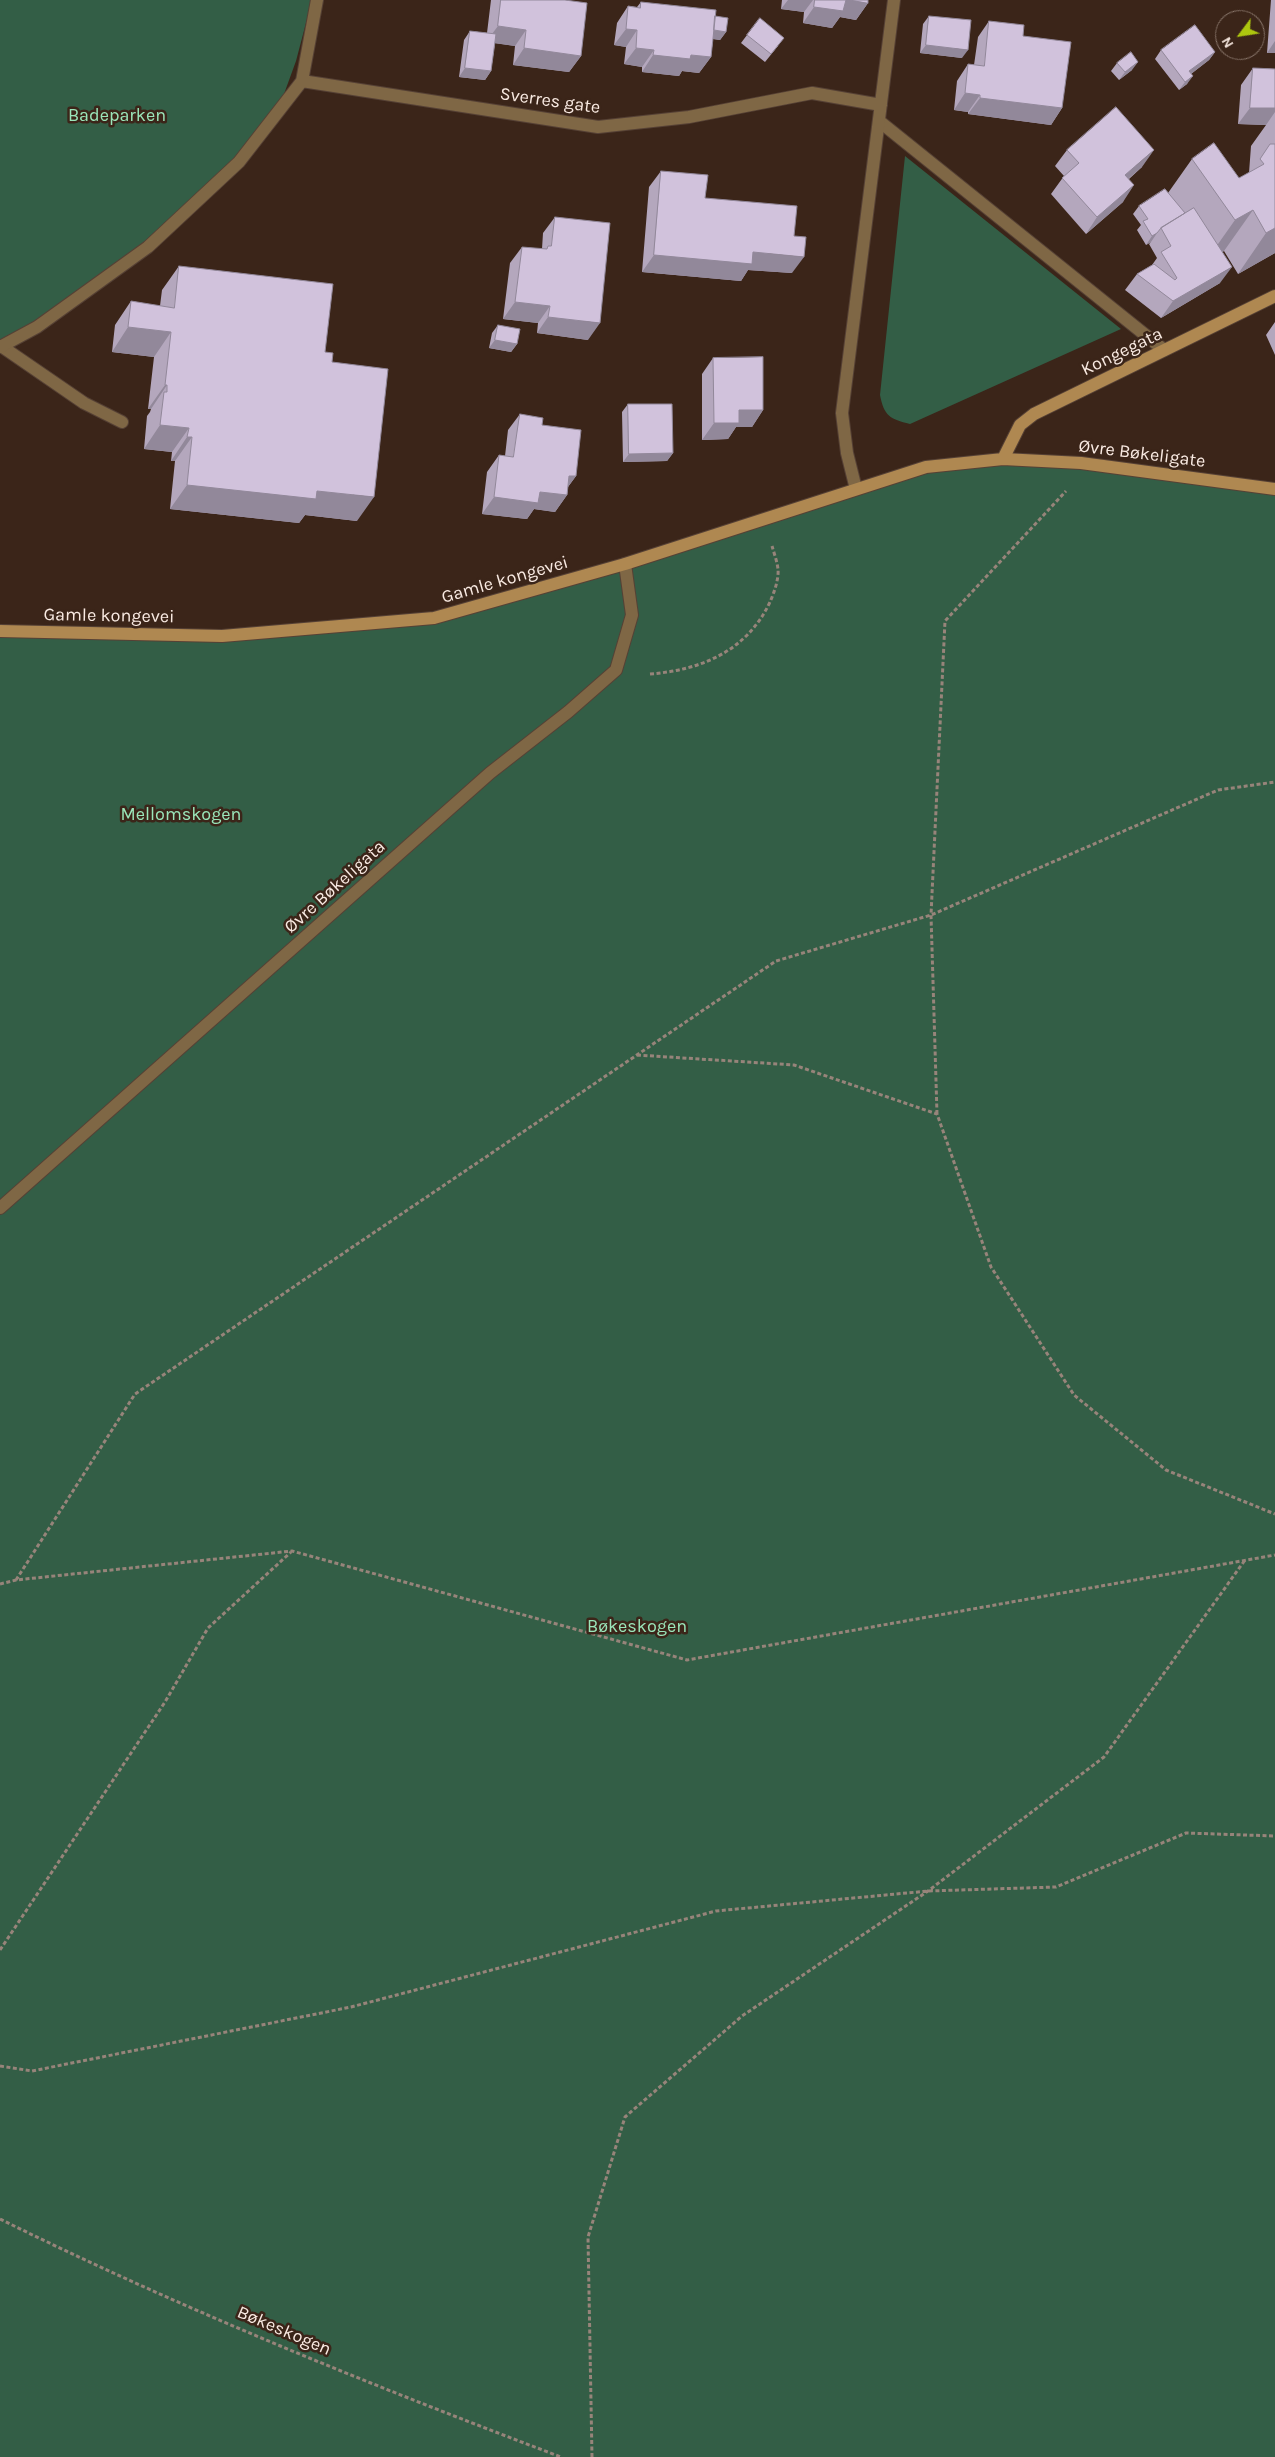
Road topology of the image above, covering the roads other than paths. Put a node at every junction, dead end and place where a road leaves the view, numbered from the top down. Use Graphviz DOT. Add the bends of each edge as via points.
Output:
graph roads {
  1 [pos="317,0"];
  2 [pos="894,0"];
  3 [pos="302,81"];
  4 [pos="881,105"];
  5 [pos="879,121"];
  6 [pos="1275,296"];
  7 [pos="0,347"];
  8 [pos="1164,350"];
  9 [pos="122,422"];
  10 [pos="1003,460"];
  11 [pos="856,489"];
  12 [pos="1275,489"];
  13 [pos="625,564"];
  14 [pos="0,631"];
  15 [pos="0,1208"];
  1 -- 3 [label="street"];
  2 -- 4 [label="street"];
  3 -- 4 [label="street, Sverres gate" via="598,127 690,117 812,93"];
  3 -- 7 [label="street" via="240,162 148,248 37,327"];
  4 -- 5 [label="street"];
  5 -- 8 [label="street"];
  5 -- 11 [label="street" via="842,413"];
  6 -- 8 [label="street, Kongegata"];
  7 -- 9 [label="street" via="84,403"];
  8 -- 10 [label="street, Kongegata" via="1034,414 1020,425"];
  10 -- 11 [label="street, Gamle kongevei" via="926,467"];
  10 -- 12 [label="street, Øvre Bøkeligate" via="1081,463"];
  11 -- 13 [label="street, Gamle kongevei"];
  13 -- 14 [label="street, Gamle kongevei" via="434,618 222,636"];
  13 -- 15 [label="street, Øvre Bøkeligata" via="632,616 616,670 490,773"];
}
